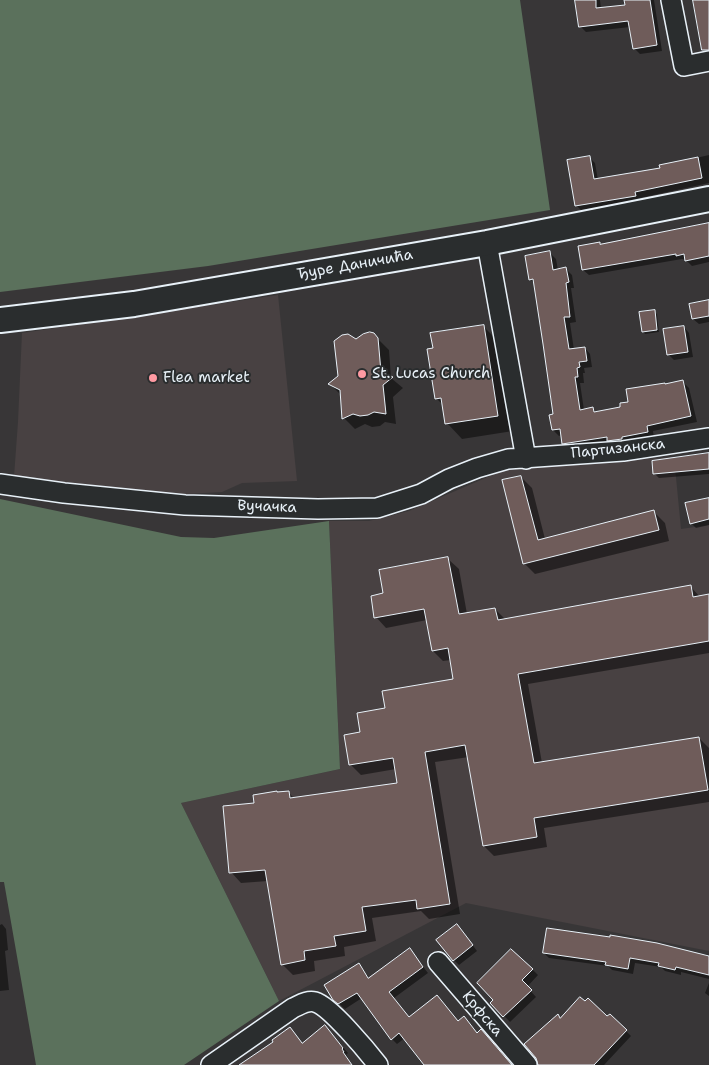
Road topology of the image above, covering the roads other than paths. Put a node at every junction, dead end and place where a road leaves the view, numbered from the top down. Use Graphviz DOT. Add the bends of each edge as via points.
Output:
graph roads {
  1 [pos="670,0"];
  2 [pos="709,61"];
  3 [pos="709,199"];
  4 [pos="487,243"];
  5 [pos="0,320"];
  6 [pos="709,438"];
  7 [pos="526,458"];
  8 [pos="0,484"];
  9 [pos="438,962"];
  10 [pos="211,1065"];
  11 [pos="378,1065"];
  12 [pos="527,1065"];
  1 -- 2 [label="street" via="684,66"];
  3 -- 4 [label="street, Ђуре Даничића"];
  4 -- 5 [label="street, Ђуре Даничића" via="134,304"];
  4 -- 7 [label="street"];
  6 -- 7 [label="street, Партизанска" via="624,451"];
  7 -- 8 [label="street, Вучачка" via="496,461 421,494 377,508 185,504"];
  9 -- 12 [label="street, Крфска"];
  10 -- 11 [label="street" via="293,1008 314,1002 326,1008"];
}
